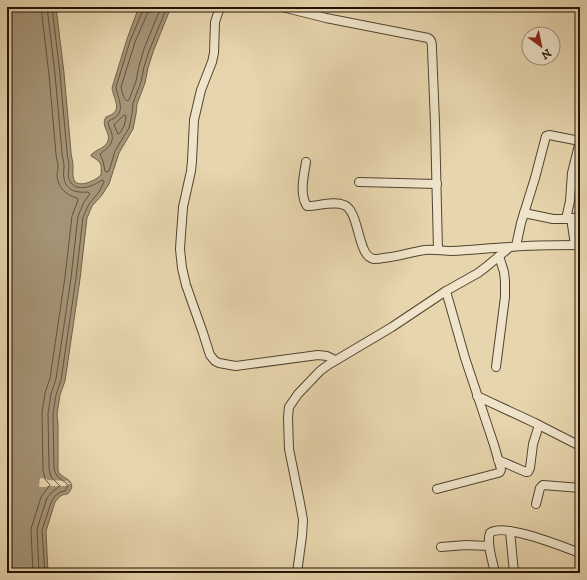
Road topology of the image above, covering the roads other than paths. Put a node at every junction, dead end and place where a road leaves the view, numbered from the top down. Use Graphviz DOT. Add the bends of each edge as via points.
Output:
graph roads {
  1 [pos="220,7"];
  2 [pos="282,7"];
  3 [pos="580,141"];
  4 [pos="306,162"];
  5 [pos="359,182"];
  6 [pos="437,184"];
  7 [pos="524,213"];
  8 [pos="580,217"];
  9 [pos="568,219"];
  10 [pos="578,245"];
  11 [pos="513,246"];
  12 [pos="438,250"];
  13 [pos="499,256"];
  14 [pos="446,291"];
  15 [pos="335,360"];
  16 [pos="496,367"];
  17 [pos="477,396"];
  18 [pos="539,425"];
  19 [pos="580,446"];
  20 [pos="498,460"];
  21 [pos="580,488"];
  22 [pos="437,489"];
  23 [pos="536,504"];
  24 [pos="510,531"];
  25 [pos="490,546"];
  26 [pos="441,547"];
  27 [pos="580,553"];
  28 [pos="296,573"];
  29 [pos="495,573"];
  30 [pos="514,573"];
  1 -- 15 [label="street" via="214,22 211,67 196,111 191,171 183,207 180,249 186,285 210,355 219,363 236,366 318,355"];
  2 -- 6 [label="street" via="430,39"];
  3 -- 7 [label="street" via="546,136"];
  3 -- 9 [label="street" via="572,174"];
  4 -- 12 [label="street" via="303,187 307,206 342,204 348,207 368,256 380,259 422,250"];
  5 -- 6 [label="street"];
  6 -- 12 [label="street"];
  7 -- 9 [label="street" via="553,219"];
  7 -- 11 [label="street"];
  8 -- 9 [label="street"];
  9 -- 10 [label="street"];
  10 -- 11 [label="street"];
  11 -- 12 [label="street"];
  11 -- 13 [label="street"];
  13 -- 14 [label="street" via="482,270"];
  13 -- 16 [label="street" via="504,272 505,296"];
  14 -- 15 [label="street" via="392,327"];
  14 -- 17 [label="street"];
  15 -- 28 [label="street" via="320,371 298,394 290,407 288,417 289,450 303,520"];
  17 -- 18 [label="street"];
  17 -- 20 [label="street"];
  18 -- 19 [label="street"];
  18 -- 20 [label="street" via="528,472"];
  20 -- 22 [label="street" via="500,472"];
  21 -- 23 [label="street" via="543,485"];
  24 -- 25 [label="street" via="492,531 488,536"];
  24 -- 27 [label="street"];
  24 -- 30 [label="street"];
  25 -- 26 [label="street"];
  25 -- 29 [label="street"];
}
